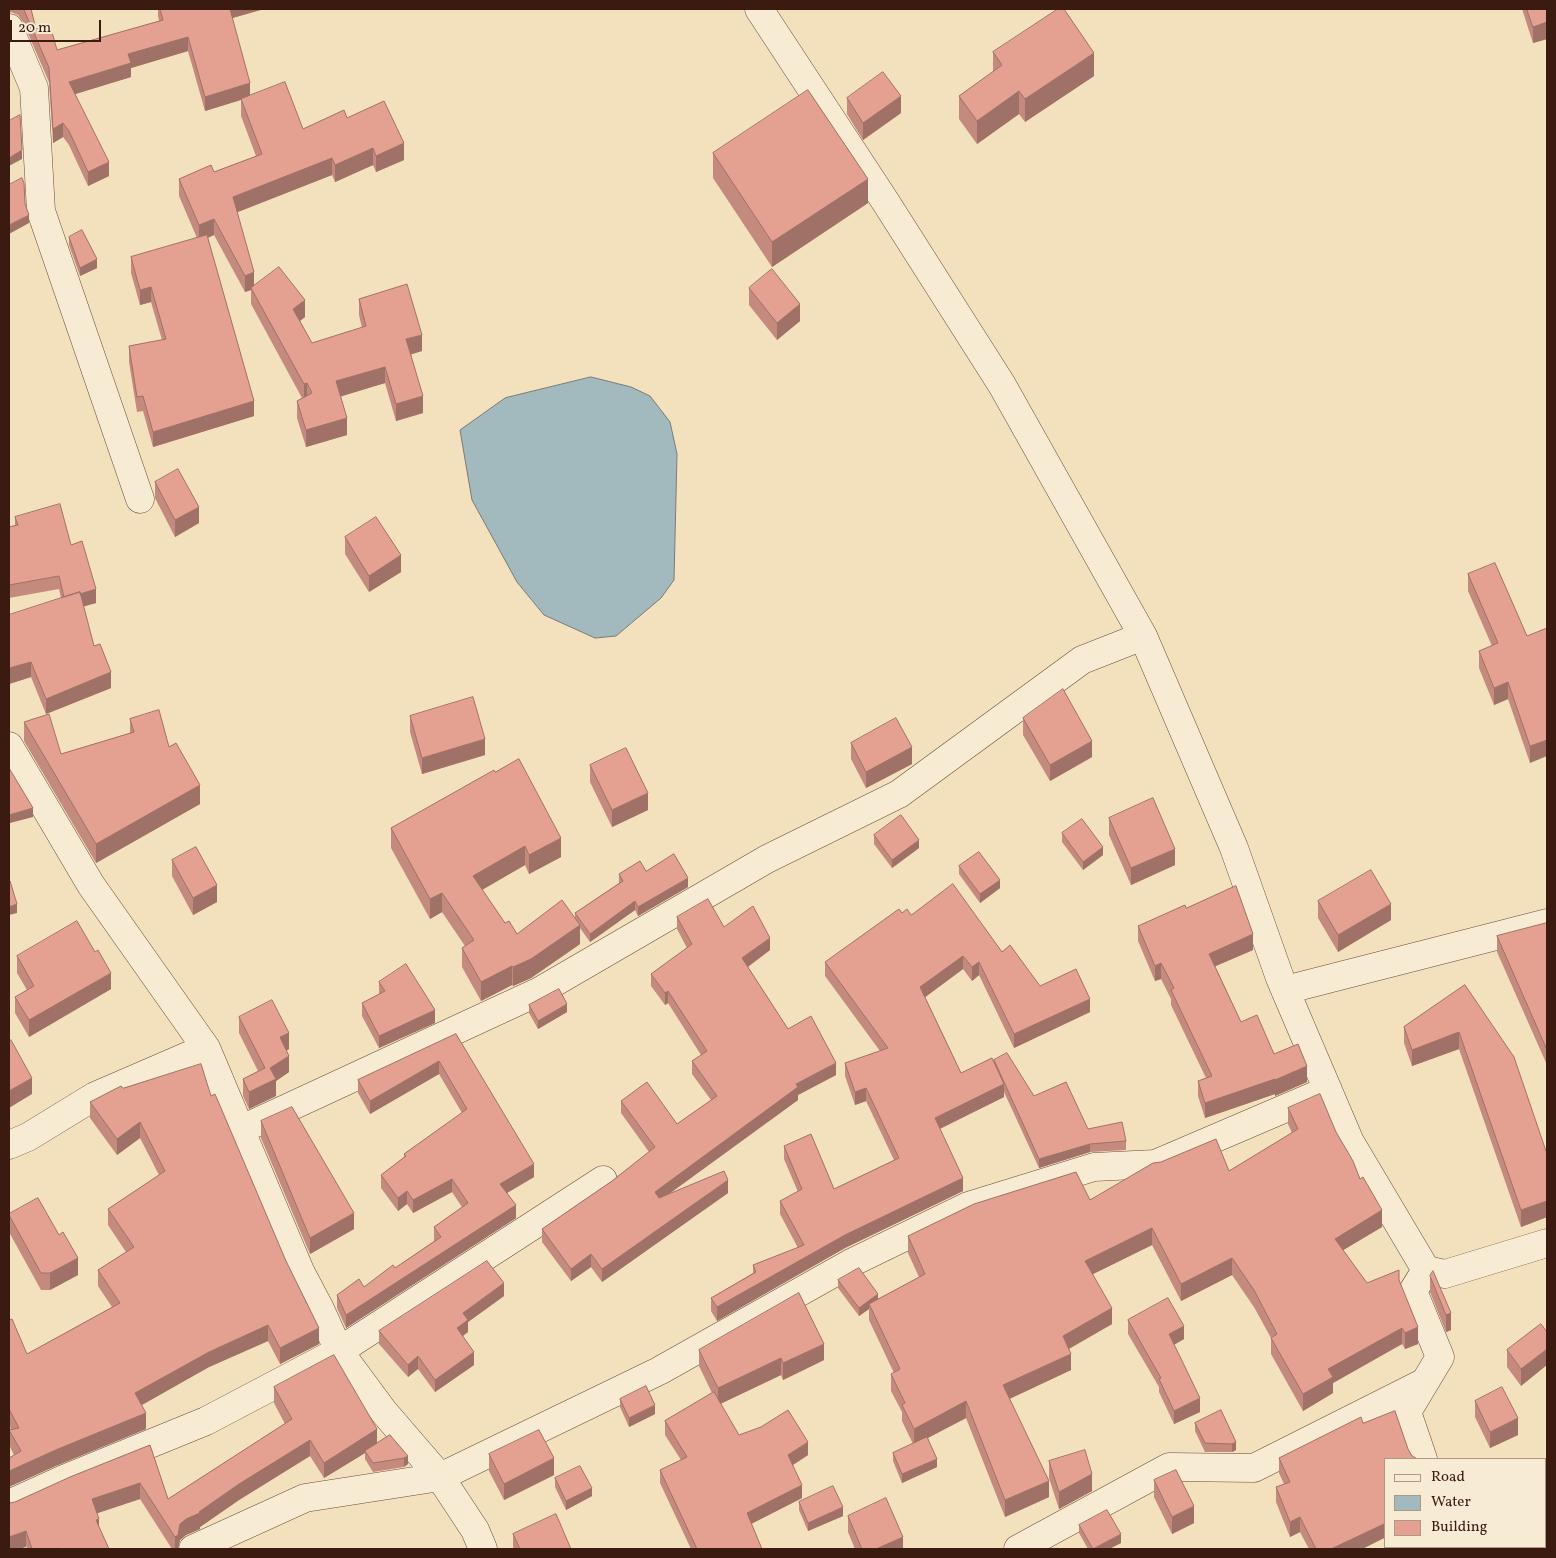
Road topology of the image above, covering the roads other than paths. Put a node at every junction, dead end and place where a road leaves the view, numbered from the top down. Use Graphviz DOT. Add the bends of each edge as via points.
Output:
graph roads {
  1 [pos="759,9"];
  2 [pos="9,28"];
  3 [pos="140,499"];
  4 [pos="1143,636"];
  5 [pos="9,746"];
  6 [pos="1547,923"];
  7 [pos="1286,990"];
  8 [pos="206,1048"];
  9 [pos="1328,1090"];
  10 [pos="240,1130"];
  11 [pos="9,1145"];
  12 [pos="603,1180"];
  13 [pos="1547,1243"];
  14 [pos="1426,1270"];
  15 [pos="339,1352"];
  16 [pos="1425,1382"];
  17 [pos="1423,1458"];
  18 [pos="440,1477"];
  19 [pos="9,1504"];
  20 [pos="193,1549"];
  21 [pos="483,1549"];
  22 [pos="1018,1549"];
  1 -- 4 [label="street" via="1002,385"];
  2 -- 3 [label="street" via="34,88 41,211"];
  4 -- 7 [label="street" via="1234,848"];
  4 -- 10 [label="street" via="1082,660 899,794 767,859 538,992"];
  5 -- 8 [label="street" via="91,885"];
  6 -- 7 [label="street"];
  7 -- 9 [label="street"];
  8 -- 10 [label="street"];
  8 -- 11 [label="street" via="95,1096"];
  9 -- 14 [label="street" via="1350,1142"];
  9 -- 18 [label="street" via="1155,1164 1094,1167 968,1206 853,1262 659,1371"];
  10 -- 15 [label="street" via="300,1271"];
  12 -- 15 [label="street"];
  13 -- 14 [label="street" via="1445,1274"];
  14 -- 16 [label="street" via="1413,1291 1440,1357"];
  15 -- 18 [label="street" via="384,1412"];
  15 -- 19 [label="street" via="206,1421"];
  16 -- 17 [label="street" via="1408,1412"];
  16 -- 22 [label="street" via="1254,1468 1169,1467"];
  18 -- 20 [label="street" via="305,1498"];
  18 -- 21 [label="street" via="475,1530"];
}
